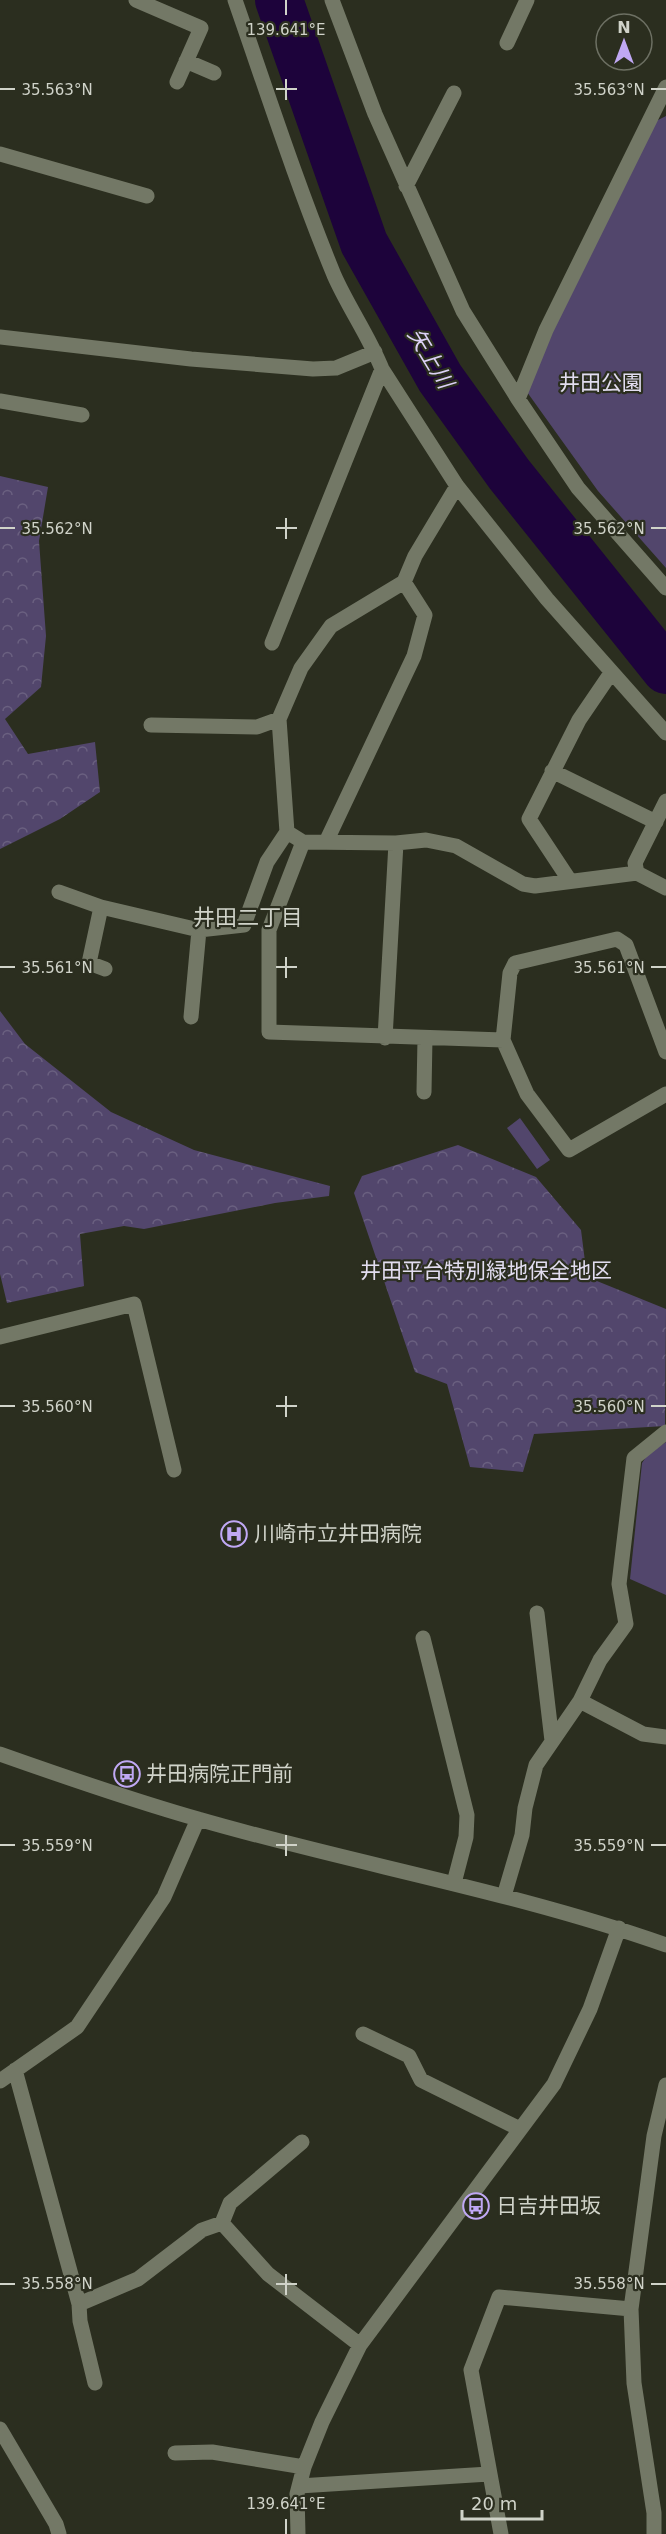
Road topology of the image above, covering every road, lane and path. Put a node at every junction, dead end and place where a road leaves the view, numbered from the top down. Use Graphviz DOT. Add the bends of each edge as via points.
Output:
graph roads {
  1 [pos="136,0"];
  2 [pos="235,0"];
  3 [pos="332,0"];
  4 [pos="527,0"];
  5 [pos="507,43"];
  6 [pos="186,61"];
  7 [pos="214,73"];
  8 [pos="177,82"];
  9 [pos="454,93"];
  10 [pos="664,98"];
  11 [pos="0,154"];
  12 [pos="406,186"];
  13 [pos="147,196"];
  14 [pos="0,337"];
  15 [pos="375,352"];
  16 [pos="382,369"];
  17 [pos="518,399"];
  18 [pos="0,401"];
  19 [pos="82,415"];
  20 [pos="457,486"];
  21 [pos="404,582"];
  22 [pos="666,588"];
  23 [pos="272,642"];
  24 [pos="611,673"];
  25 [pos="279,719"];
  26 [pos="151,725"];
  27 [pos="666,733"];
  28 [pos="552,771"];
  29 [pos="666,801"];
  30 [pos="656,822"];
  31 [pos="287,832"];
  32 [pos="303,842"];
  33 [pos="326,842"];
  34 [pos="396,843"];
  35 [pos="637,873"];
  36 [pos="570,881"];
  37 [pos="666,888"];
  38 [pos="59,892"];
  39 [pos="101,907"];
  40 [pos="199,930"];
  41 [pos="105,969"];
  42 [pos="191,1017"];
  43 [pos="385,1038"];
  44 [pos="425,1038"];
  45 [pos="503,1040"];
  46 [pos="666,1052"];
  47 [pos="424,1092"];
  48 [pos="666,1094"];
  49 [pos="0,1337"];
  50 [pos="666,1432"];
  51 [pos="174,1470"];
  52 [pos="537,1613"];
  53 [pos="423,1638"];
  54 [pos="580,1701"];
  55 [pos="666,1737"];
  56 [pos="552,1741"];
  57 [pos="0,1754"];
  58 [pos="198,1819"];
  59 [pos="454,1883"];
  60 [pos="504,1896"];
  61 [pos="619,1928"];
  62 [pos="666,1945"];
  63 [pos="363,2034"];
  64 [pos="15,2070"];
  65 [pos="0,2081"];
  66 [pos="666,2085"];
  67 [pos="520,2129"];
  68 [pos="302,2142"];
  69 [pos="222,2223"];
  70 [pos="79,2304"];
  71 [pos="631,2309"];
  72 [pos="360,2345"];
  73 [pos="95,2383"];
  74 [pos="0,2428"];
  75 [pos="175,2453"];
  76 [pos="304,2467"];
  77 [pos="489,2474"];
  78 [pos="299,2486"];
  79 [pos="660,2512"];
  80 [pos="58,2534"];
  81 [pos="298,2534"];
  82 [pos="501,2534"];
  83 [pos="654,2534"];
  1 -- 6 [label="street" via="201,28"];
  2 -- 15 [label="street" via="304,201 336,278"];
  3 -- 12 [label="street"];
  4 -- 5 [label="street"];
  6 -- 7 [label="street"];
  6 -- 8 [label="street"];
  9 -- 12 [label="street"];
  10 -- 17 [label="street" via="546,330"];
  11 -- 13 [label="street"];
  12 -- 17 [label="street" via="463,311"];
  14 -- 15 [label="street" via="313,369 336,368"];
  15 -- 16 [label="street"];
  16 -- 20 [label="street"];
  16 -- 23 [label="street"];
  17 -- 22 [label="street" via="578,488"];
  18 -- 19 [label="street"];
  20 -- 21 [label="street"];
  20 -- 24 [label="street"];
  21 -- 25 [label="street" via="331,626 301,668"];
  21 -- 33 [label="street" via="425,615 414,656"];
  24 -- 27 [label="street"];
  24 -- 28 [label="street" via="579,720"];
  25 -- 26 [label="street" via="257,727"];
  25 -- 31 [label="street"];
  28 -- 30 [label="street"];
  28 -- 36 [label="street" via="529,819"];
  29 -- 30 [label="street"];
  30 -- 35 [label="street" via="635,863"];
  31 -- 32 [label="street"];
  31 -- 40 [label="street" via="267,862 244,925"];
  32 -- 33 [label="street"];
  32 -- 43 [label="street" via="269,930 269,1032"];
  33 -- 34 [label="street"];
  34 -- 36 [label="street" via="426,840 456,846 523,884"];
  34 -- 43 [label="street"];
  35 -- 36 [label="street"];
  35 -- 37 [label="street"];
  38 -- 39 [label="street"];
  39 -- 40 [label="street"];
  39 -- 41 [label="street" via="89,963"];
  40 -- 42 [label="street"];
  43 -- 44 [label="street"];
  44 -- 45 [label="street"];
  44 -- 47 [label="street"];
  45 -- 46 [label="street" via="510,973 515,963 617,939 626,945"];
  45 -- 48 [label="street" via="527,1094 568,1149"];
  49 -- 51 [label="street" via="134,1304"];
  50 -- 54 [label="street" via="634,1458 619,1584 626,1624 600,1660"];
  52 -- 56 [label="street"];
  53 -- 59 [label="street" via="467,1815 466,1837"];
  54 -- 55 [label="street" via="644,1734"];
  54 -- 56 [label="street"];
  56 -- 60 [label="street" via="536,1765 522,1835"];
  57 -- 58 [label="street"];
  58 -- 59 [label="street"];
  58 -- 64 [label="street" via="164,1897 77,2027"];
  59 -- 60 [label="street"];
  60 -- 61 [label="street"];
  61 -- 62 [label="street"];
  61 -- 67 [label="street" via="590,2009 554,2084"];
  63 -- 67 [label="street" via="409,2056 421,2080"];
  64 -- 65 [label="street"];
  64 -- 70 [label="street"];
  66 -- 71 [label="street" via="654,2136"];
  67 -- 72 [label="street"];
  68 -- 69 [label="street" via="230,2203"];
  69 -- 70 [label="street" via="202,2230 138,2279"];
  69 -- 72 [label="street" via="268,2274"];
  70 -- 73 [label="street"];
  71 -- 77 [label="street" via="499,2297 471,2370"];
  71 -- 79 [label="street" via="634,2384"];
  72 -- 76 [label="street"];
  74 -- 80 [label="street" via="56,2524"];
  75 -- 76 [label="street" via="212,2452"];
  76 -- 78 [label="street"];
  77 -- 78 [label="street"];
  77 -- 82 [label="street"];
  78 -- 81 [label="street"];
  79 -- 83 [label="street"];
}
